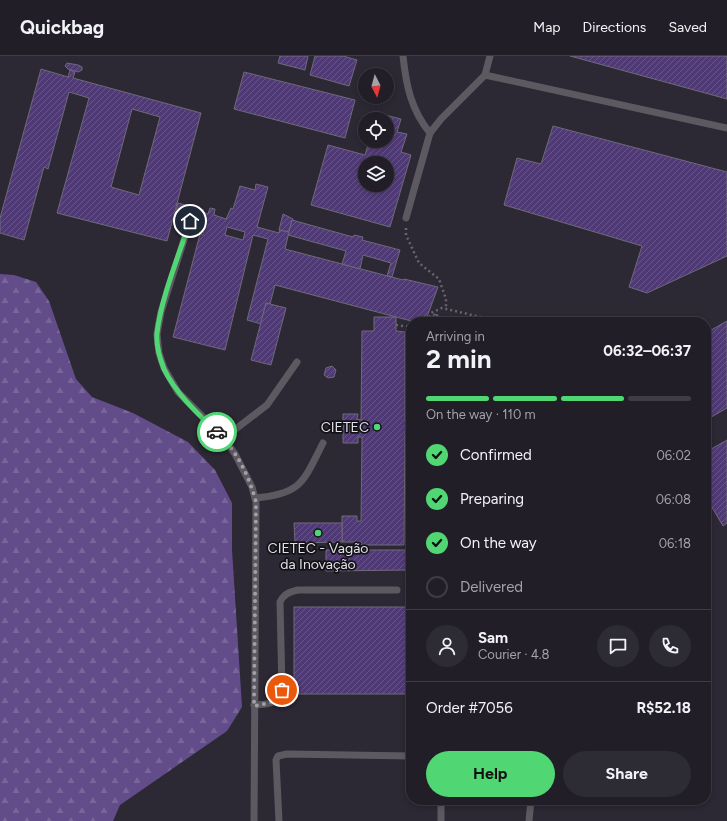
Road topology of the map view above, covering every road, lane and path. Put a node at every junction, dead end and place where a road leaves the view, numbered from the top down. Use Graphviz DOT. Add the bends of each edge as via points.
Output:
graph roads {
  1 [pos="403,56"];
  2 [pos="490,56"];
  3 [pos="485,75"];
  4 [pos="727,128"];
  5 [pos="430,133"];
  6 [pos="406,218"];
  7 [pos="190,221"];
  8 [pos="446,308"];
  9 [pos="430,317"];
  10 [pos="482,317"];
  11 [pos="396,325"];
  12 [pos="406,326"];
  13 [pos="297,362"];
  14 [pos="224,438"];
  15 [pos="323,443"];
  16 [pos="255,498"];
  17 [pos="396,590"];
  18 [pos="254,706"];
  19 [pos="406,756"];
  20 [pos="441,805"];
  21 [pos="531,805"];
  22 [pos="254,821"];
  23 [pos="279,821"];
  24 [pos="441,821"];
  25 [pos="529,821"];
  1 -- 5 [label="lane" via="406,85 413,106 421,123"];
  2 -- 3 [label="lane"];
  3 -- 4 [label="lane"];
  3 -- 5 [label="lane"];
  5 -- 6 [label="lane"];
  6 -- 8 [label="path" via="406,235 419,263 439,280 446,299"];
  7 -- 14 [label="lane" via="162,312 157,334 159,353 164,368 178,392"];
  8 -- 9 [label="path" via="431,313"];
  8 -- 10 [label="path"];
  11 -- 12 [label="path"];
  13 -- 14 [label="lane" via="267,405"];
  14 -- 16 [label="lane" via="243,467"];
  15 -- 16 [label="lane" via="307,474 293,490"];
  16 -- 18 [label="lane"];
  17 -- 18 [label="lane" via="288,592 280,602 280,697 278,701"];
  18 -- 22 [label="lane"];
  19 -- 23 [label="lane" via="278,756 276,760"];
  20 -- 24 [label="lane"];
  21 -- 25 [label="lane"];
}
